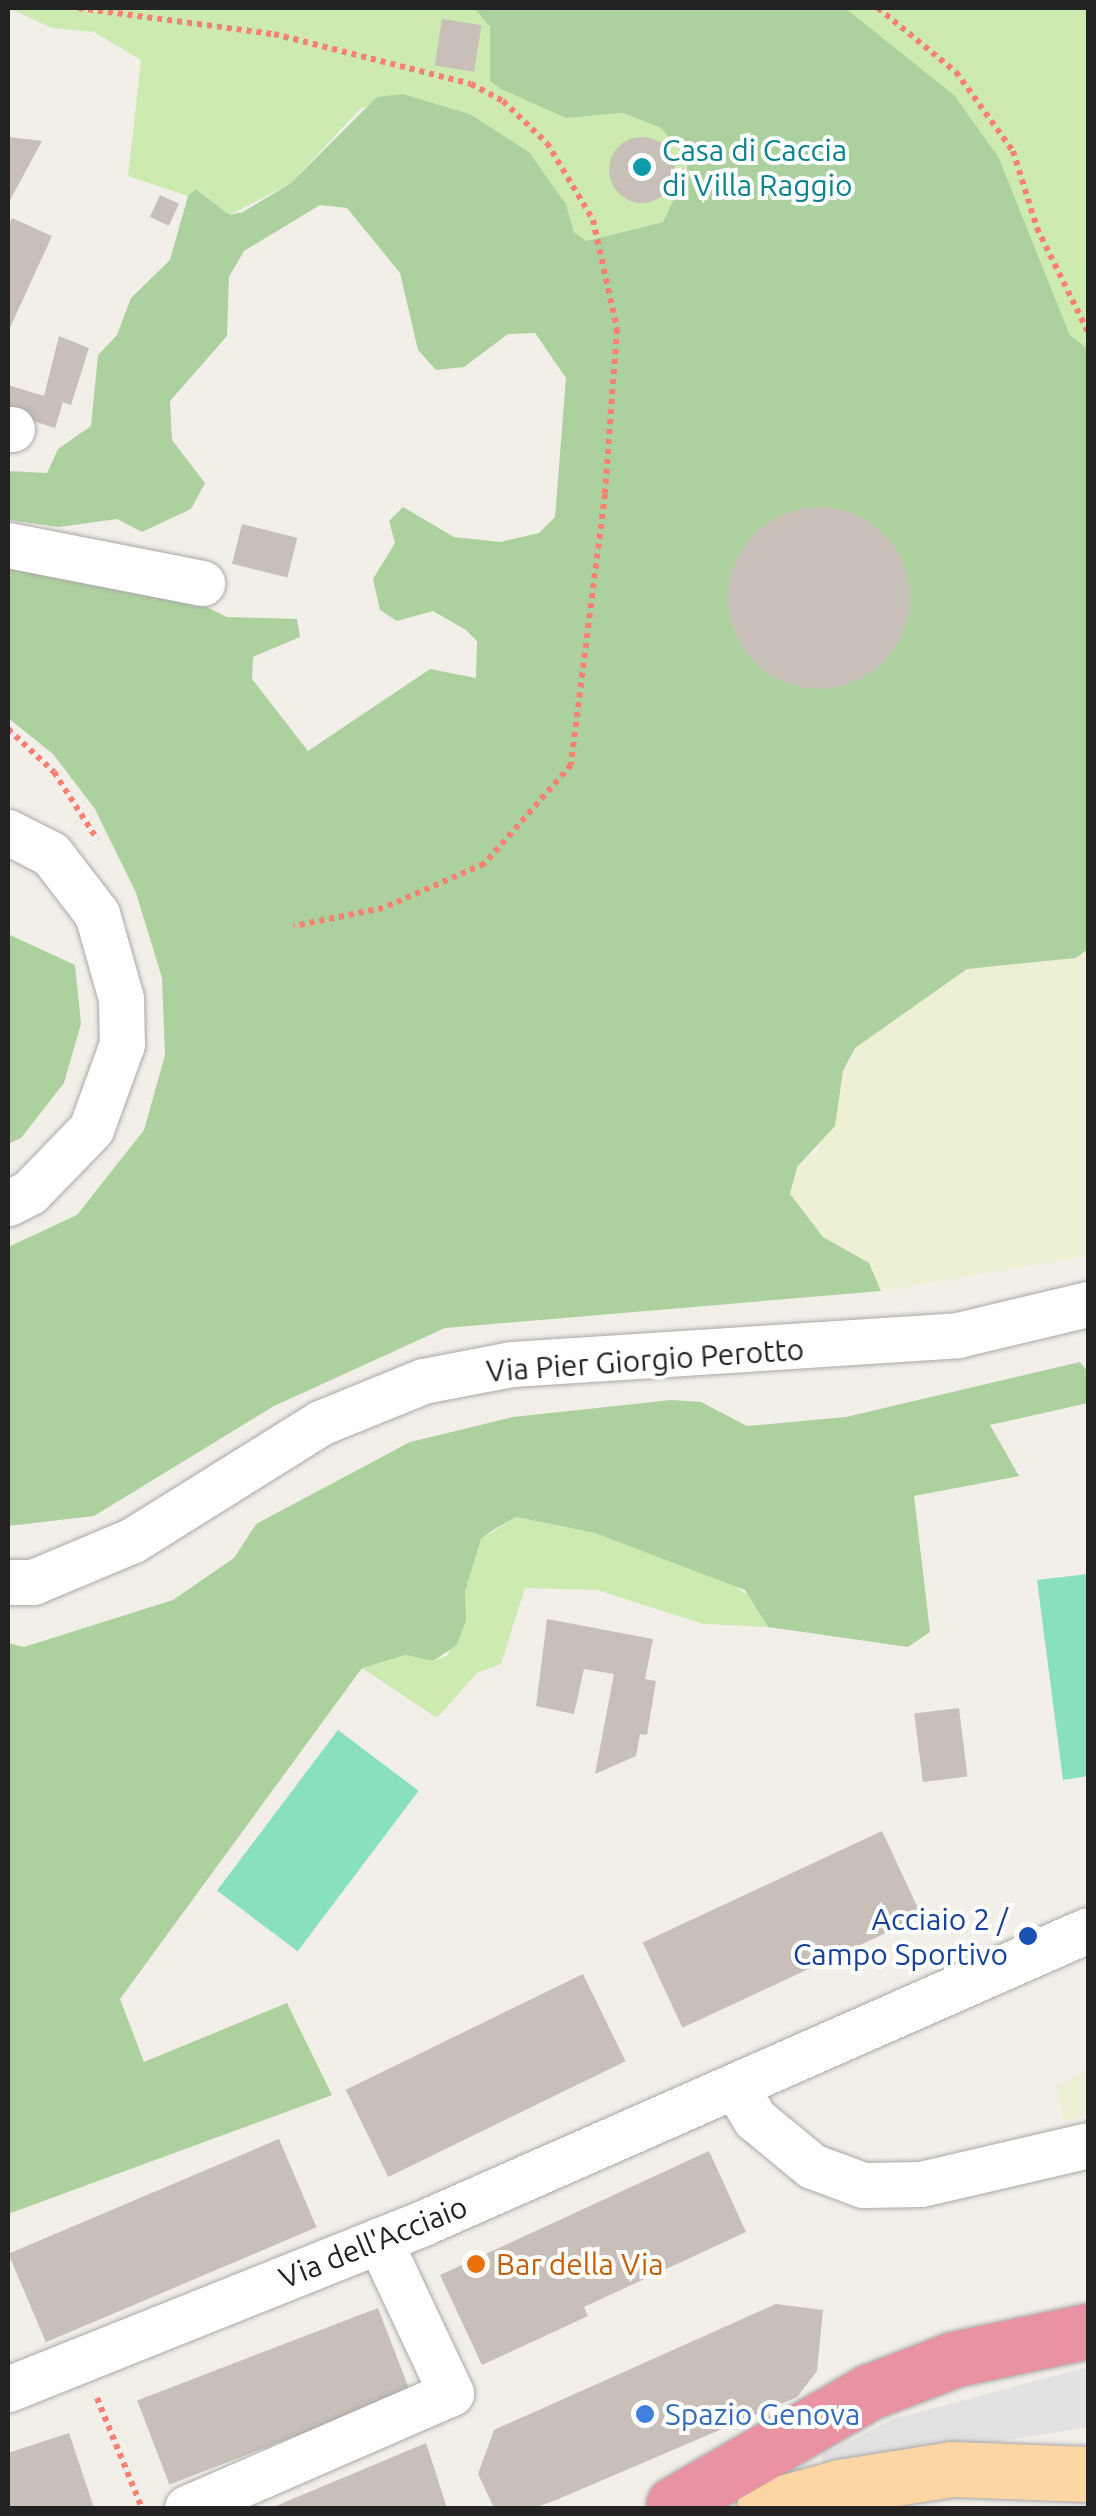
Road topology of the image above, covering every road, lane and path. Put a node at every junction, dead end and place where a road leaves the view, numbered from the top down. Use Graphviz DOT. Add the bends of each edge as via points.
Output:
graph roads {
  1 [pos="78,8"];
  2 [pos="878,8"];
  3 [pos="1088,332"];
  4 [pos="8,545"];
  5 [pos="202,583"];
  6 [pos="8,832"];
  7 [pos="294,926"];
  8 [pos="8,1203"];
  9 [pos="1088,1304"];
  10 [pos="8,1582"];
  11 [pos="1088,1930"];
  12 [pos="735,2086"];
  13 [pos="1088,2145"];
  14 [pos="379,2240"];
  15 [pos="1088,2331"];
  16 [pos="82,2360"];
  17 [pos="8,2389"];
  18 [pos="1088,2474"];
  19 [pos="1033,2476"];
  20 [pos="671,2507"];
  21 [pos="142,2508"];
  22 [pos="187,2508"];
  23 [pos="764,2508"];
  24 [pos="950,2508"];
  1 -- 7 [label="path" via="274,34 470,84 503,101 547,142 597,238 617,329 605,494 571,765 484,864 383,908"];
  2 -- 3 [label="path" via="956,72 1006,141 1048,254"];
  4 -- 5 [label="street"];
  6 -- 8 [label="street" via="50,854 96,914 121,998 122,1044 91,1128 30,1192"];
  9 -- 10 [label="street, Via Pier Giorgio Perotto" via="958,1335 512,1364 423,1382 320,1424 133,1540 33,1582"];
  11 -- 12 [label="street, Via dell'Acciaio"];
  12 -- 13 [label="street" via="755,2119 812,2166 863,2185 920,2184"];
  12 -- 14 [label="street, Via dell'Acciaio"];
  14 -- 16 [label="street, Via dell'Acciaio"];
  14 -- 22 [label="street" via="451,2393"];
  15 -- 20 [label="highway" via="955,2359 869,2392"];
  16 -- 17 [label="street, Via dell'Acciaio"];
  16 -- 21 [label="path"];
  18 -- 19 [label="main road"];
  19 -- 23 [label="main road" via="954,2469 900,2475"];
  19 -- 24 [label="main road"];
}
